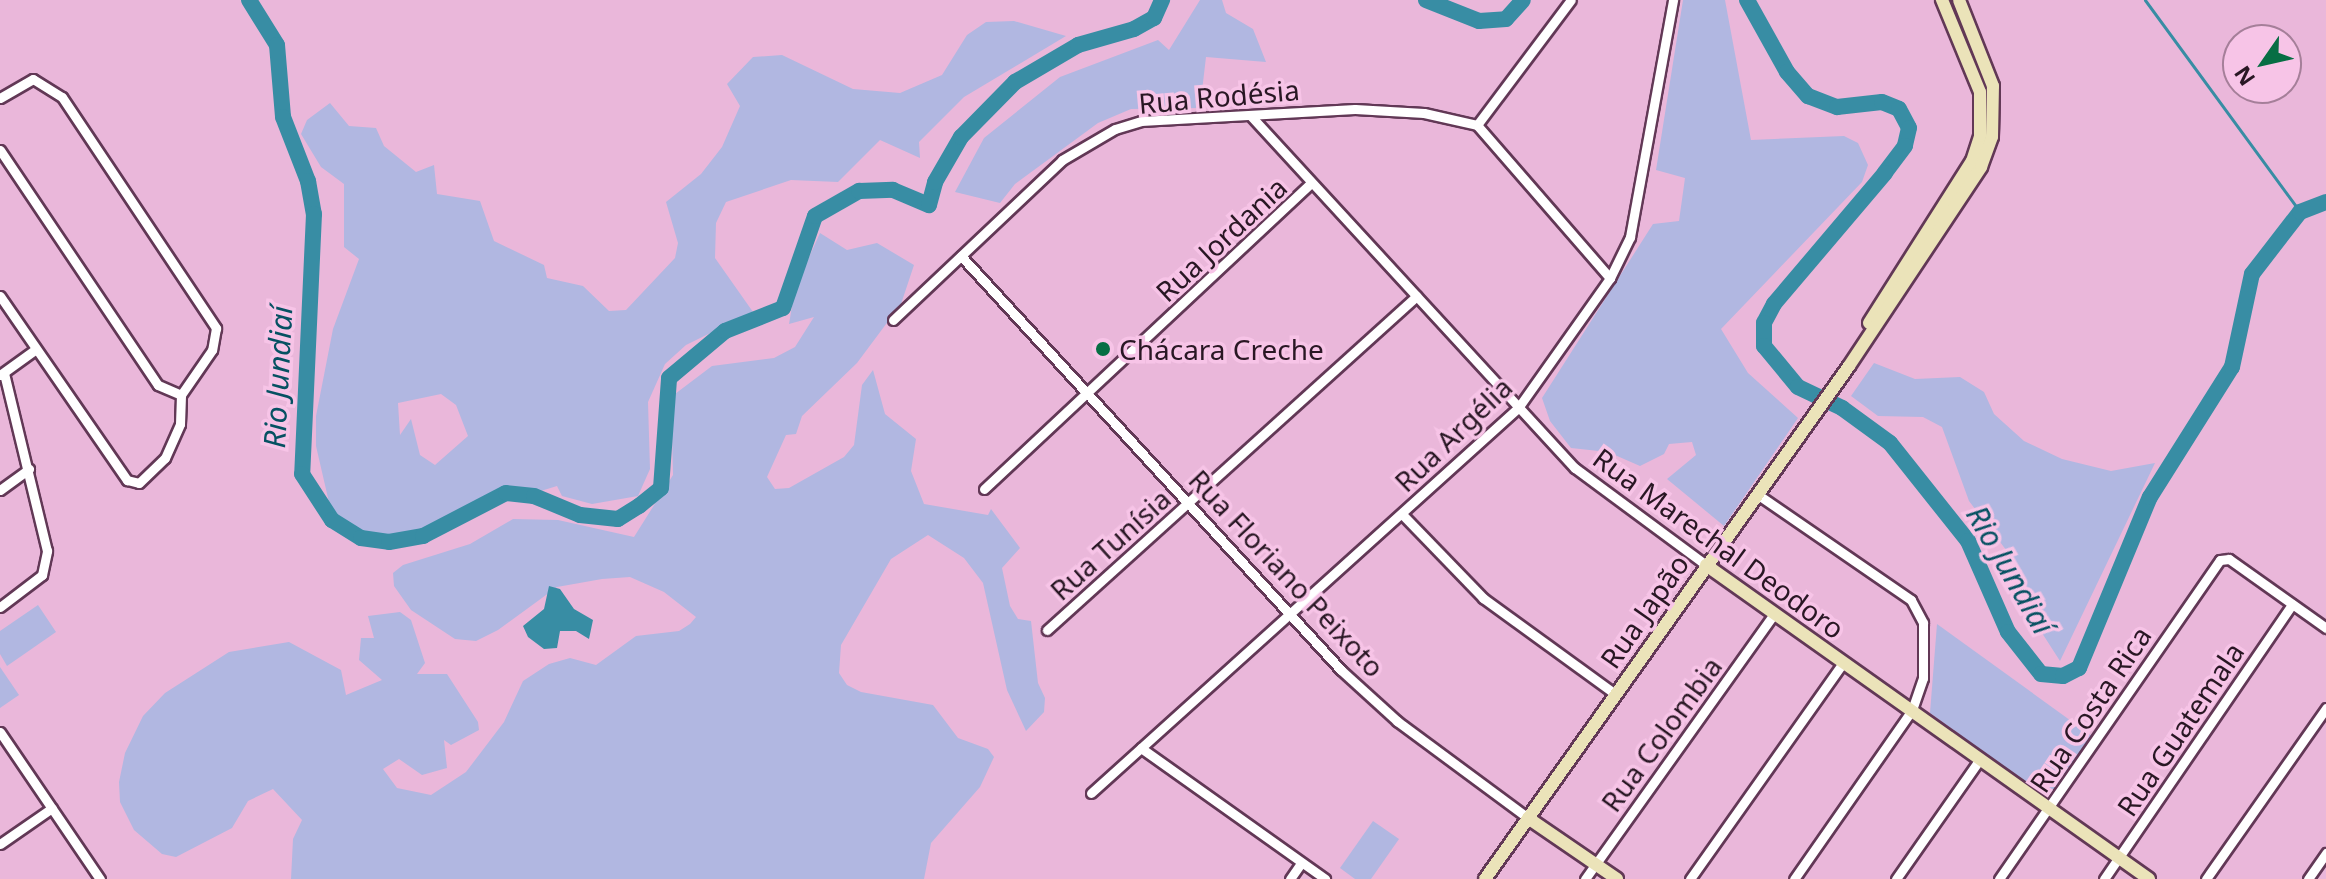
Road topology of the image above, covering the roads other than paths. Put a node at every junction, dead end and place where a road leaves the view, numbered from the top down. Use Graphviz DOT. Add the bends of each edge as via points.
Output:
graph roads {
  1 [pos="1571,0"];
  2 [pos="1673,0"];
  3 [pos="1942,0"];
  4 [pos="1959,0"];
  5 [pos="0,98"];
  6 [pos="1250,115"];
  7 [pos="1477,125"];
  8 [pos="0,150"];
  9 [pos="1311,183"];
  10 [pos="961,256"];
  11 [pos="1610,278"];
  12 [pos="0,296"];
  13 [pos="1416,296"];
  14 [pos="893,320"];
  15 [pos="36,349"];
  16 [pos="2,374"];
  17 [pos="1841,374"];
  18 [pos="181,395"];
  19 [pos="1088,395"];
  20 [pos="1518,408"];
  21 [pos="29,469"];
  22 [pos="984,489"];
  23 [pos="0,490"];
  24 [pos="1757,494"];
  25 [pos="1188,504"];
  26 [pos="1402,514"];
  27 [pos="1706,565"];
  28 [pos="2292,604"];
  29 [pos="0,607"];
  30 [pos="1290,615"];
  31 [pos="1773,615"];
  32 [pos="2326,628"];
  33 [pos="1047,630"];
  34 [pos="1843,663"];
  35 [pos="1615,694"];
  36 [pos="2326,708"];
  37 [pos="1912,710"];
  38 [pos="0,732"];
  39 [pos="1141,748"];
  40 [pos="1980,759"];
  41 [pos="1091,793"];
  42 [pos="52,808"];
  43 [pos="2049,809"];
  44 [pos="1528,818"];
  45 [pos="0,844"];
  46 [pos="2326,853"];
  47 [pos="2119,857"];
  48 [pos="1301,863"];
  49 [pos="1596,863"];
  50 [pos="100,879"];
  51 [pos="1290,879"];
  52 [pos="1325,879"];
  53 [pos="1485,879"];
  54 [pos="1585,879"];
  55 [pos="1617,879"];
  56 [pos="1690,879"];
  57 [pos="1794,879"];
  58 [pos="1896,879"];
  59 [pos="1999,879"];
  60 [pos="2104,879"];
  61 [pos="2149,879"];
  62 [pos="2206,879"];
  63 [pos="2308,879"];
  1 -- 7 [label="street"];
  2 -- 11 [label="street, Rua Argélia" via="1630,237"];
  3 -- 17 [label="street, Rua Japão" via="1980,92 1980,136 1972,161"];
  4 -- 17 [label="street, Rua Japão" via="1993,86 1992,137 1973,181"];
  5 -- 18 [label="street" via="33,79 62,97 216,328 212,350"];
  6 -- 7 [label="street, Rua Rodésia" via="1355,109 1424,113"];
  6 -- 9 [label="street, Rua Marechal Deodoro"];
  6 -- 10 [label="street, Rua Rodésia" via="1141,121 1115,129 1062,160"];
  7 -- 11 [label="street"];
  8 -- 18 [label="street" via="158,385"];
  9 -- 13 [label="street, Rua Marechal Deodoro"];
  9 -- 19 [label="street, Rua Jordania"];
  10 -- 14 [label="street, Rua Rodésia"];
  10 -- 19 [label="street, Rua Floriano Peixoto"];
  11 -- 20 [label="street, Rua Argélia"];
  12 -- 15 [label="street"];
  13 -- 20 [label="street, Rua Marechal Deodoro"];
  13 -- 25 [label="street, Rua Tunísia"];
  15 -- 16 [label="street"];
  15 -- 18 [label="street" via="127,480 139,483 165,458 180,424"];
  16 -- 21 [label="street"];
  17 -- 24 [label="street, Rua Japão"];
  19 -- 22 [label="street, Rua Jordania"];
  19 -- 25 [label="street, Rua Floriano Peixoto"];
  20 -- 26 [label="street, Rua Argélia"];
  20 -- 27 [label="street, Rua Marechal Deodoro" via="1575,468"];
  21 -- 23 [label="street"];
  21 -- 29 [label="street" via="47,563 35,583"];
  24 -- 27 [label="street, Rua Japão"];
  24 -- 37 [label="street" via="1918,606 1923,678"];
  25 -- 30 [label="street, Rua Floriano Peixoto"];
  25 -- 33 [label="street, Rua Tunísia"];
  26 -- 30 [label="street, Rua Argélia"];
  26 -- 35 [label="street" via="1483,598"];
  27 -- 31 [label="street, Rua Marechal Deodoro"];
  27 -- 35 [label="street, Rua Japão"];
  28 -- 32 [label="street"];
  28 -- 43 [label="street, Rua Costa Rica" via="2229,559 2217,564"];
  28 -- 47 [label="street, Rua Guatemala"];
  30 -- 39 [label="street, Rua Argélia"];
  30 -- 44 [label="street, Rua Floriano Peixoto" via="1397,721"];
  31 -- 34 [label="street, Rua Marechal Deodoro"];
  31 -- 49 [label="street, Rua Colombia"];
  34 -- 37 [label="street, Rua Marechal Deodoro"];
  34 -- 56 [label="street"];
  35 -- 44 [label="street, Rua Japão"];
  36 -- 62 [label="street"];
  37 -- 40 [label="street, Rua Marechal Deodoro"];
  37 -- 57 [label="street"];
  38 -- 42 [label="street"];
  39 -- 41 [label="street, Rua Argélia"];
  39 -- 48 [label="street"];
  40 -- 43 [label="street, Rua Marechal Deodoro"];
  40 -- 58 [label="street"];
  42 -- 45 [label="street"];
  42 -- 50 [label="street"];
  43 -- 47 [label="street, Rua Marechal Deodoro"];
  43 -- 59 [label="street, Rua Costa Rica"];
  44 -- 49 [label="street, Rua Floriano Peixoto"];
  44 -- 53 [label="street, Rua Japão"];
  46 -- 63 [label="street"];
  47 -- 60 [label="street, Rua Guatemala"];
  47 -- 61 [label="street, Rua Marechal Deodoro"];
  48 -- 51 [label="street"];
  48 -- 52 [label="street"];
  49 -- 54 [label="street, Rua Colombia"];
  49 -- 55 [label="street, Rua Floriano Peixoto"];
}
